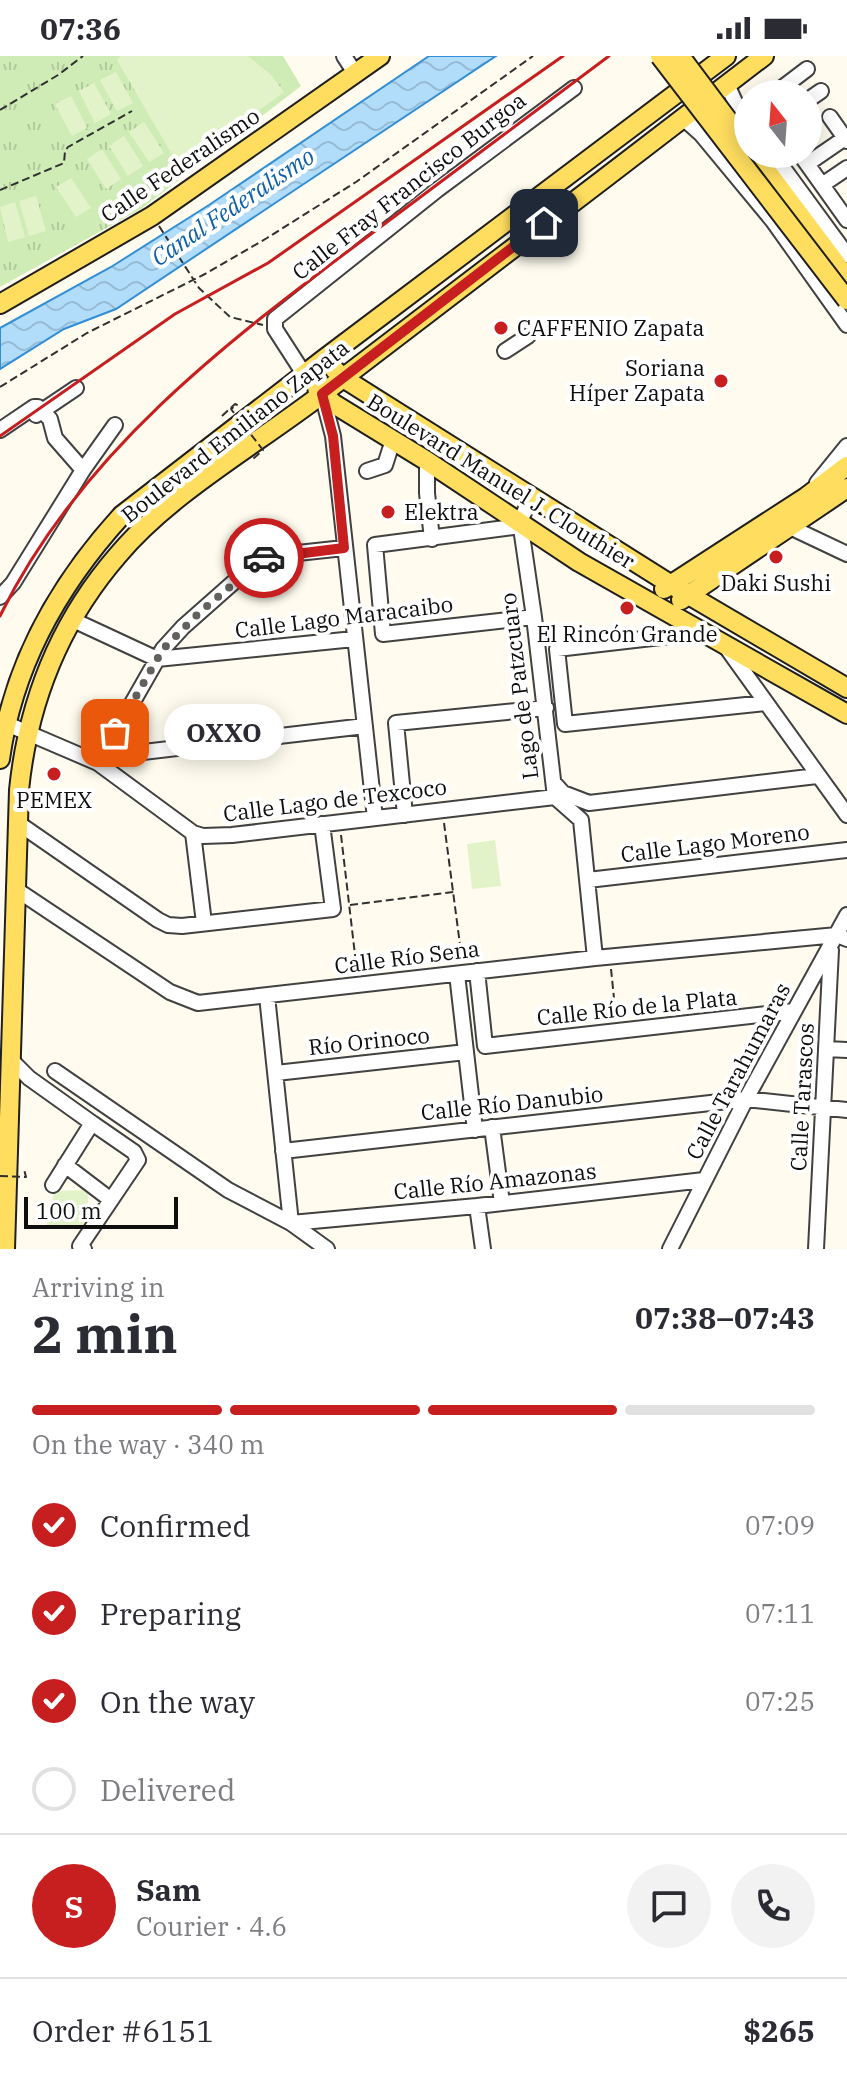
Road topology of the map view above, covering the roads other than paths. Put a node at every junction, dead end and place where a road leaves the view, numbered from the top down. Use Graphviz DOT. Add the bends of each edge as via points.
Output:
graph roads {
  1 [pos="344,56"];
  2 [pos="380,56"];
  3 [pos="660,56"];
  4 [pos="680,56"];
  5 [pos="726,56"];
  6 [pos="764,56"];
  7 [pos="807,69"];
  8 [pos="355,73"];
  9 [pos="792,80"];
  10 [pos="727,84"];
  11 [pos="574,88"];
  12 [pos="734,100"];
  13 [pos="734,103"];
  14 [pos="830,117"];
  15 [pos="683,118"];
  16 [pos="734,128"];
  17 [pos="701,134"];
  18 [pos="846,139"];
  19 [pos="607,146"];
  20 [pos="822,150"];
  21 [pos="764,168"];
  22 [pos="783,168"];
  23 [pos="810,168"];
  24 [pos="847,168"];
  25 [pos="822,185"];
  26 [pos="842,204"];
  27 [pos="847,220"];
  28 [pos="544,223"];
  29 [pos="847,255"];
  30 [pos="847,278"];
  31 [pos="847,300"];
  32 [pos="0,304"];
  33 [pos="847,325"];
  34 [pos="528,336"];
  35 [pos="505,351"];
  36 [pos="324,359"];
  37 [pos="304,374"];
  38 [pos="343,378"];
  39 [pos="76,388"];
  40 [pos="322,394"];
  41 [pos="42,411"];
  42 [pos="115,425"];
  43 [pos="0,430"];
  44 [pos="393,440"];
  45 [pos="0,441"];
  46 [pos="847,446"];
  47 [pos="427,461"];
  48 [pos="847,466"];
  49 [pos="83,470"];
  50 [pos="367,471"];
  51 [pos="847,488"];
  52 [pos="532,496"];
  53 [pos="806,497"];
  54 [pos="520,524"];
  55 [pos="790,527"];
  56 [pos="432,539"];
  57 [pos="344,548"];
  58 [pos="847,554"];
  59 [pos="670,584"];
  60 [pos="688,595"];
  61 [pos="0,597"];
  62 [pos="658,606"];
  63 [pos="534,617"];
  64 [pos="71,619"];
  65 [pos="704,632"];
  66 [pos="354,639"];
  67 [pos="723,643"];
  68 [pos="157,659"];
  69 [pos="847,688"];
  70 [pos="765,703"];
  71 [pos="546,708"];
  72 [pos="847,714"];
  73 [pos="7,724"];
  74 [pos="365,726"];
  75 [pos="27,733"];
  76 [pos="0,759"];
  77 [pos="100,760"];
  78 [pos="817,776"];
  79 [pos="554,790"];
  80 [pos="576,800"];
  81 [pos="405,815"];
  82 [pos="847,815"];
  83 [pos="375,818"];
  84 [pos="581,820"];
  85 [pos="18,823"];
  86 [pos="322,824"];
  87 [pos="193,833"];
  88 [pos="847,850"];
  89 [pos="588,880"];
  90 [pos="14,888"];
  91 [pos="847,915"];
  92 [pos="204,923"];
  93 [pos="838,940"];
  94 [pos="603,957"];
  95 [pos="466,973"];
  96 [pos="267,996"];
  97 [pos="794,1011"];
  98 [pos="826,1049"];
  99 [pos="847,1050"];
  100 [pos="466,1052"];
  101 [pos="11,1060"];
  102 [pos="55,1071"];
  103 [pos="276,1073"];
  104 [pos="746,1099"];
  105 [pos="823,1109"];
  106 [pos="847,1110"];
  107 [pos="92,1123"];
  108 [pos="492,1127"];
  109 [pos="475,1130"];
  110 [pos="283,1151"];
  111 [pos="65,1165"];
  112 [pos="704,1180"];
  113 [pos="4,1185"];
  114 [pos="53,1185"];
  115 [pos="111,1200"];
  116 [pos="502,1203"];
  117 [pos="477,1206"];
  118 [pos="291,1223"];
  119 [pos="10,1248"];
  120 [pos="80,1248"];
  121 [pos="327,1249"];
  122 [pos="483,1249"];
  123 [pos="670,1249"];
  124 [pos="816,1249"];
  1 -- 8 [label="street"];
  2 -- 8 [label="main road, Calle Federalismo"];
  3 -- 31 [label="main road, bridge"];
  4 -- 16 [label="main road, bridge"];
  5 -- 19 [label="main road, Boulevard Emiliano Zapata"];
  6 -- 10 [label="main road, Boulevard Emiliano Zapata"];
  7 -- 9 [label="street"];
  8 -- 32 [label="main road, Calle Federalismo" via="152,216"];
  10 -- 12 [label="street"];
  10 -- 15 [label="main road, Boulevard Emiliano Zapata"];
  11 -- 37 [label="street, Calle Fray Francisco Burgoa" via="437,190 274,325"];
  13 -- 17 [label="street" via="707,119"];
  14 -- 18 [label="street"];
  15 -- 17 [label="street"];
  15 -- 28 [label="main road, Boulevard Emiliano Zapata"];
  17 -- 33 [label="street" via="773,221"];
  18 -- 20 [label="street"];
  19 -- 28 [label="main road" via="597,164 538,209"];
  19 -- 36 [label="main road, Boulevard Emiliano Zapata"];
  21 -- 30 [label="main road"];
  22 -- 29 [label="street"];
  23 -- 25 [label="street"];
  24 -- 25 [label="street"];
  25 -- 26 [label="street"];
  26 -- 27 [label="street"];
  28 -- 38 [label="main road, Boulevard Emiliano Zapata"];
  34 -- 35 [label="street"];
  36 -- 37 [label="main road, Boulevard Emiliano Zapata"];
  36 -- 38 [label="main road, Boulevard Manuel J. Clouthier"];
  37 -- 40 [label="main road, Boulevard Manuel J. Clouthier"];
  37 -- 73 [label="main road, Boulevard Emiliano Zapata" via="122,515 94,546 36,637"];
  38 -- 40 [label="main road, Boulevard Emiliano Zapata"];
  38 -- 52 [label="main road, Boulevard Manuel J. Clouthier"];
  39 -- 41 [label="street"];
  40 -- 44 [label="main road, Boulevard Manuel J. Clouthier"];
  40 -- 57 [label="street" via="333,436"];
  40 -- 64 [label="main road, Boulevard Emiliano Zapata" via="153,519 118,554"];
  41 -- 43 [label="street" via="34,407"];
  41 -- 45 [label="street"];
  41 -- 49 [label="street" via="55,438"];
  42 -- 49 [label="street"];
  44 -- 47 [label="main road, Boulevard Manuel J. Clouthier"];
  44 -- 50 [label="street" via="385,465"];
  46 -- 53 [label="street"];
  47 -- 54 [label="main road, Boulevard Manuel J. Clouthier"];
  47 -- 56 [label="street"];
  48 -- 53 [label="main road"];
  49 -- 61 [label="street"];
  51 -- 55 [label="main road"];
  52 -- 54 [label="street"];
  52 -- 59 [label="main road, Boulevard Manuel J. Clouthier"];
  53 -- 59 [label="main road"];
  54 -- 56 [label="street"];
  54 -- 62 [label="main road, Boulevard Manuel J. Clouthier"];
  54 -- 63 [label="street, Lago de Patzcuaro"];
  55 -- 58 [label="street"];
  55 -- 60 [label="main road"];
  56 -- 63 [label="street, Calle Lago Maracaibo" via="375,545 383,634"];
  57 -- 66 [label="street"];
  57 -- 68 [label="street" via="264,558 183,627"];
  59 -- 60 [label="main road, Boulevard Manuel J. Clouthier"];
  59 -- 62 [label="main road"];
  60 -- 62 [label="main road"];
  60 -- 69 [label="main road, Boulevard Manuel J. Clouthier"];
  62 -- 65 [label="main road, Boulevard Manuel J. Clouthier"];
  63 -- 71 [label="street, Lago de Patzcuaro"];
  64 -- 68 [label="street"];
  64 -- 75 [label="main road, Boulevard Emiliano Zapata"];
  65 -- 67 [label="main road, Boulevard Manuel J. Clouthier"];
  65 -- 70 [label="street, Lago de Patzcuaro" via="557,649 565,724"];
  66 -- 68 [label="street, Calle Lago Maracaibo"];
  66 -- 74 [label="street"];
  67 -- 70 [label="street"];
  67 -- 72 [label="main road, Boulevard Manuel J. Clouthier"];
  68 -- 77 [label="street"];
  70 -- 78 [label="street"];
  71 -- 79 [label="street, Lago de Patzcuaro"];
  71 -- 81 [label="street" via="396,723"];
  73 -- 75 [label="street, Calle Lago de Texcoco"];
  73 -- 76 [label="main road, Boulevard Emiliano Zapata"];
  74 -- 77 [label="street"];
  74 -- 83 [label="street"];
  75 -- 77 [label="street, Calle Lago de Texcoco"];
  75 -- 85 [label="main road, Boulevard Emiliano Zapata"];
  77 -- 87 [label="street, Calle Lago de Texcoco"];
  78 -- 80 [label="street" via="589,803"];
  78 -- 82 [label="street"];
  79 -- 80 [label="street"];
  79 -- 81 [label="street, Calle Lago de Texcoco"];
  79 -- 84 [label="street, Lago de Patzcuaro"];
  80 -- 84 [label="street"];
  81 -- 83 [label="street, Calle Lago de Texcoco"];
  83 -- 86 [label="street, Calle Lago de Texcoco"];
  84 -- 89 [label="street"];
  85 -- 90 [label="main road, Boulevard Emiliano Zapata"];
  85 -- 92 [label="street" via="158,920 182,926"];
  86 -- 87 [label="street, Calle Lago de Texcoco" via="215,836"];
  86 -- 92 [label="street" via="333,909"];
  87 -- 92 [label="street"];
  88 -- 89 [label="street, Calle Lago Moreno"];
  89 -- 94 [label="street"];
  90 -- 96 [label="street, Calle Río Sena" via="183,999 209,1003"];
  90 -- 101 [label="main road, Boulevard Emiliano Zapata"];
  91 -- 93 [label="street, Calle Tarahumaras"];
  93 -- 94 [label="street, Calle Río Sena"];
  93 -- 97 [label="street, Calle Tarahumaras"];
  93 -- 98 [label="street, Calle Tarascos"];
  94 -- 95 [label="street, Calle Río Sena"];
  95 -- 96 [label="street, Calle Río Sena"];
  95 -- 97 [label="street, Calle Río de la Plata" via="485,1046"];
  95 -- 100 [label="street"];
  96 -- 103 [label="street"];
  97 -- 104 [label="street, Calle Tarahumaras"];
  98 -- 99 [label="street"];
  98 -- 105 [label="street, Calle Tarascos"];
  100 -- 103 [label="street, Río Orinoco"];
  100 -- 109 [label="street"];
  101 -- 107 [label="street"];
  101 -- 113 [label="main road, Boulevard Emiliano Zapata"];
  102 -- 118 [label="street" via="228,1190"];
  103 -- 110 [label="street"];
  104 -- 105 [label="street, Calle Río Danubio"];
  104 -- 108 [label="street, Calle Río Danubio"];
  104 -- 112 [label="street, Calle Tarahumaras"];
  105 -- 106 [label="street, Calle Río Danubio"];
  105 -- 124 [label="street, Calle Tarascos"];
  107 -- 111 [label="street"];
  107 -- 115 [label="street" via="138,1158"];
  108 -- 109 [label="street, Calle Río Danubio"];
  108 -- 116 [label="street"];
  109 -- 110 [label="street, Calle Río Danubio"];
  110 -- 118 [label="street"];
  111 -- 114 [label="street"];
  111 -- 115 [label="street"];
  112 -- 116 [label="street, Calle Río Amazonas"];
  112 -- 123 [label="street, Calle Tarahumaras"];
  113 -- 119 [label="main road, Boulevard Emiliano Zapata"];
  115 -- 120 [label="street"];
  116 -- 117 [label="street, Calle Río Amazonas"];
  117 -- 118 [label="street, Calle Río Amazonas"];
  117 -- 122 [label="street"];
  118 -- 121 [label="street"];
}
